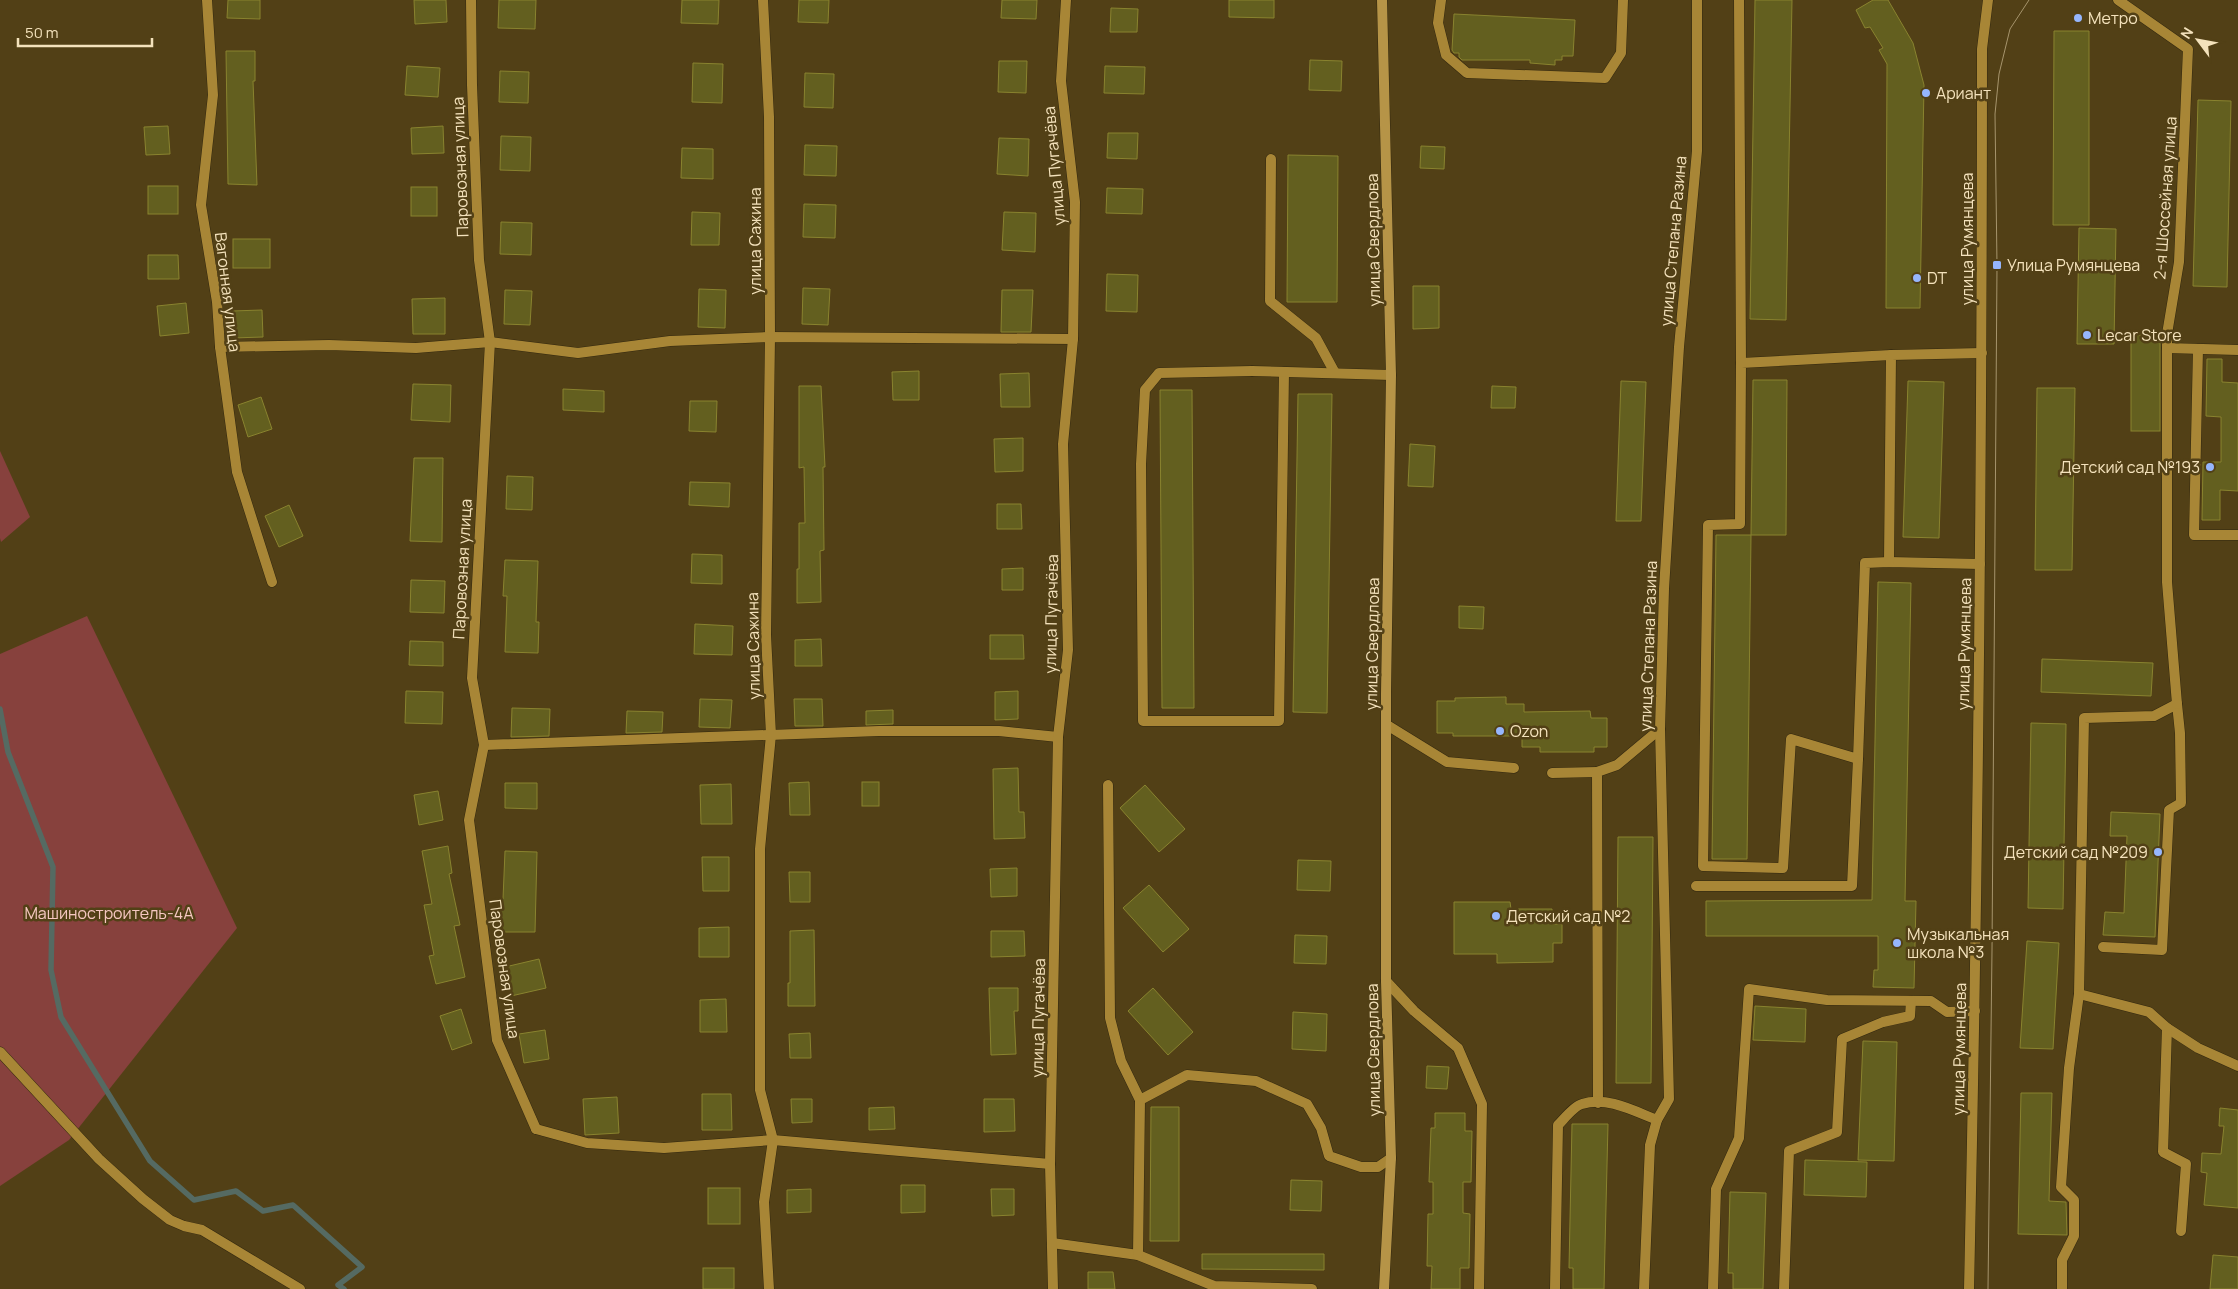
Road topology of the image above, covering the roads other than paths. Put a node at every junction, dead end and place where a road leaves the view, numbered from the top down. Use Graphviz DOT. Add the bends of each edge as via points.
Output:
graph roads {
  1 [pos="207,0"];
  2 [pos="471,0"];
  3 [pos="763,0"];
  4 [pos="1066,0"];
  5 [pos="1382,0"];
  6 [pos="1441,0"];
  7 [pos="1623,0"];
  8 [pos="1697,0"];
  9 [pos="1739,0"];
  10 [pos="1988,0"];
  11 [pos="2118,0"];
  12 [pos="1271,159"];
  13 [pos="770,337"];
  14 [pos="1073,339"];
  15 [pos="490,342"];
  16 [pos="220,347"];
  17 [pos="2167,348"];
  18 [pos="2198,349"];
  19 [pos="2238,350"];
  20 [pos="1982,352"];
  21 [pos="1891,355"];
  22 [pos="1741,363"];
  23 [pos="1284,372"];
  24 [pos="1335,373"];
  25 [pos="1391,375"];
  26 [pos="2238,536"];
  27 [pos="1889,562"];
  28 [pos="1980,564"];
  29 [pos="272,582"];
  30 [pos="2177,704"];
  31 [pos="1387,725"];
  32 [pos="1660,729"];
  33 [pos="771,735"];
  34 [pos="1058,737"];
  35 [pos="484,745"];
  36 [pos="1858,759"];
  37 [pos="1514,768"];
  38 [pos="1597,772"];
  39 [pos="1552,773"];
  40 [pos="1108,785"];
  41 [pos="1696,886"];
  42 [pos="2103,947"];
  43 [pos="1386,981"];
  44 [pos="2079,994"];
  45 [pos="1911,1001"];
  46 [pos="1975,1011"];
  47 [pos="2166,1028"];
  48 [pos="0,1052"];
  49 [pos="2238,1066"];
  50 [pos="1140,1100"];
  51 [pos="1598,1103"];
  52 [pos="1657,1120"];
  53 [pos="773,1140"];
  54 [pos="1390,1158"];
  55 [pos="1050,1164"];
  56 [pos="2181,1231"];
  57 [pos="1052,1244"];
  58 [pos="1138,1255"];
  59 [pos="300,1289"];
  60 [pos="769,1289"];
  61 [pos="1052,1289"];
  62 [pos="1312,1289"];
  63 [pos="1384,1289"];
  64 [pos="1479,1289"];
  65 [pos="1555,1289"];
  66 [pos="1644,1289"];
  67 [pos="1713,1289"];
  68 [pos="1784,1289"];
  69 [pos="1969,1289"];
  70 [pos="2062,1289"];
  1 -- 16 [label="street, Вагонная улица" via="212,95 201,205 217,302"];
  2 -- 15 [label="street, Паровозная улица" via="479,260"];
  3 -- 13 [label="street, улица Сажина" via="769,117"];
  4 -- 14 [label="street, улица Пугачёва" via="1061,82 1075,202"];
  5 -- 25 [label="street, улица Свердлова"];
  6 -- 7 [label="street" via="1438,23 1446,55 1467,73 1604,78 1621,53"];
  8 -- 32 [label="street, улица Степана Разина" via="1697,151 1676,386 1664,589"];
  9 -- 22 [label="street"];
  10 -- 20 [label="street, улица Румянцева" via="1982,49"];
  11 -- 17 [label="street, 2-я Шоссейная улица" via="2188,49 2178,262"];
  12 -- 24 [label="street" via="1270,302 1316,338"];
  13 -- 14 [label="street"];
  13 -- 15 [label="street" via="670,341 578,353"];
  13 -- 33 [label="street, улица Сажина" via="766,635"];
  14 -- 34 [label="street, улица Пугачёва" via="1064,444 1068,650"];
  15 -- 16 [label="street" via="416,348 329,345"];
  15 -- 35 [label="street, Паровозная улица" via="472,678"];
  16 -- 29 [label="street, Вагонная улица" via="237,472"];
  17 -- 18 [label="street"];
  17 -- 30 [label="street, 2-я Шоссейная улица" via="2167,582"];
  18 -- 19 [label="street"];
  18 -- 26 [label="street" via="2194,535"];
  20 -- 21 [label="street"];
  20 -- 28 [label="street, улица Румянцева"];
  21 -- 22 [label="street"];
  21 -- 27 [label="street"];
  22 -- 36 [label="street" via="1740,524 1708,525 1703,866 1783,868 1791,739"];
  23 -- 23 [label="street" via="1159,373 1145,390 1141,464 1143,721 1279,721"];
  23 -- 24 [label="street"];
  24 -- 25 [label="street"];
  25 -- 31 [label="street, улица Свердлова"];
  27 -- 28 [label="street"];
  27 -- 36 [label="street" via="1865,563"];
  28 -- 46 [label="street, улица Румянцева"];
  30 -- 42 [label="street, 2-я Шоссейная улица" via="2180,803 2169,810 2162,950"];
  30 -- 44 [label="street" via="2154,716 2084,718"];
  31 -- 37 [label="street" via="1447,762"];
  31 -- 43 [label="street, улица Свердлова"];
  32 -- 38 [label="street" via="1617,765"];
  32 -- 52 [label="street, улица Степана Разина" via="1669,1099"];
  33 -- 34 [label="street" via="999,731"];
  33 -- 35 [label="street"];
  33 -- 53 [label="street, улица Сажина" via="760,849 760,1090"];
  34 -- 55 [label="street, улица Пугачёва"];
  35 -- 53 [label="street, Паровозная улица" via="469,820 497,1040 536,1129 587,1142 664,1148"];
  36 -- 41 [label="street" via="1852,886"];
  38 -- 39 [label="street"];
  38 -- 51 [label="street"];
  40 -- 50 [label="street" via="1110,1018 1121,1061"];
  43 -- 54 [label="street, улица Свердлова"];
  43 -- 64 [label="street" via="1414,1011 1458,1048 1482,1104"];
  44 -- 47 [label="street" via="2149,1012"];
  44 -- 70 [label="street" via="2069,1068 2061,1188 2074,1200 2074,1236 2062,1260"];
  45 -- 46 [label="street" via="1931,1001 1947,1012"];
  45 -- 67 [label="street" via="1828,1000 1749,989 1739,1138 1716,1189"];
  45 -- 68 [label="street" via="1910,1016 1883,1022 1842,1039 1837,1132 1789,1151"];
  46 -- 69 [label="street, улица Румянцева"];
  47 -- 49 [label="street" via="2198,1048"];
  47 -- 56 [label="street" via="2162,1152 2186,1164"];
  48 -- 59 [label="street" via="99,1160 170,1220 202,1230"];
  50 -- 54 [label="street" via="1187,1075 1256,1081 1308,1104 1321,1128 1329,1156 1361,1167 1378,1167"];
  50 -- 58 [label="street"];
  51 -- 52 [label="street" via="1619,1105"];
  51 -- 65 [label="street" via="1580,1104 1558,1125"];
  52 -- 66 [label="street, улица Степана Разина" via="1650,1146"];
  53 -- 55 [label="street"];
  53 -- 60 [label="street, улица Сажина" via="764,1202"];
  54 -- 63 [label="street, улица Свердлова"];
  55 -- 57 [label="street, улица Пугачёва"];
  57 -- 58 [label="street"];
  57 -- 61 [label="street, улица Пугачёва"];
  58 -- 62 [label="street" via="1214,1286"];
}
